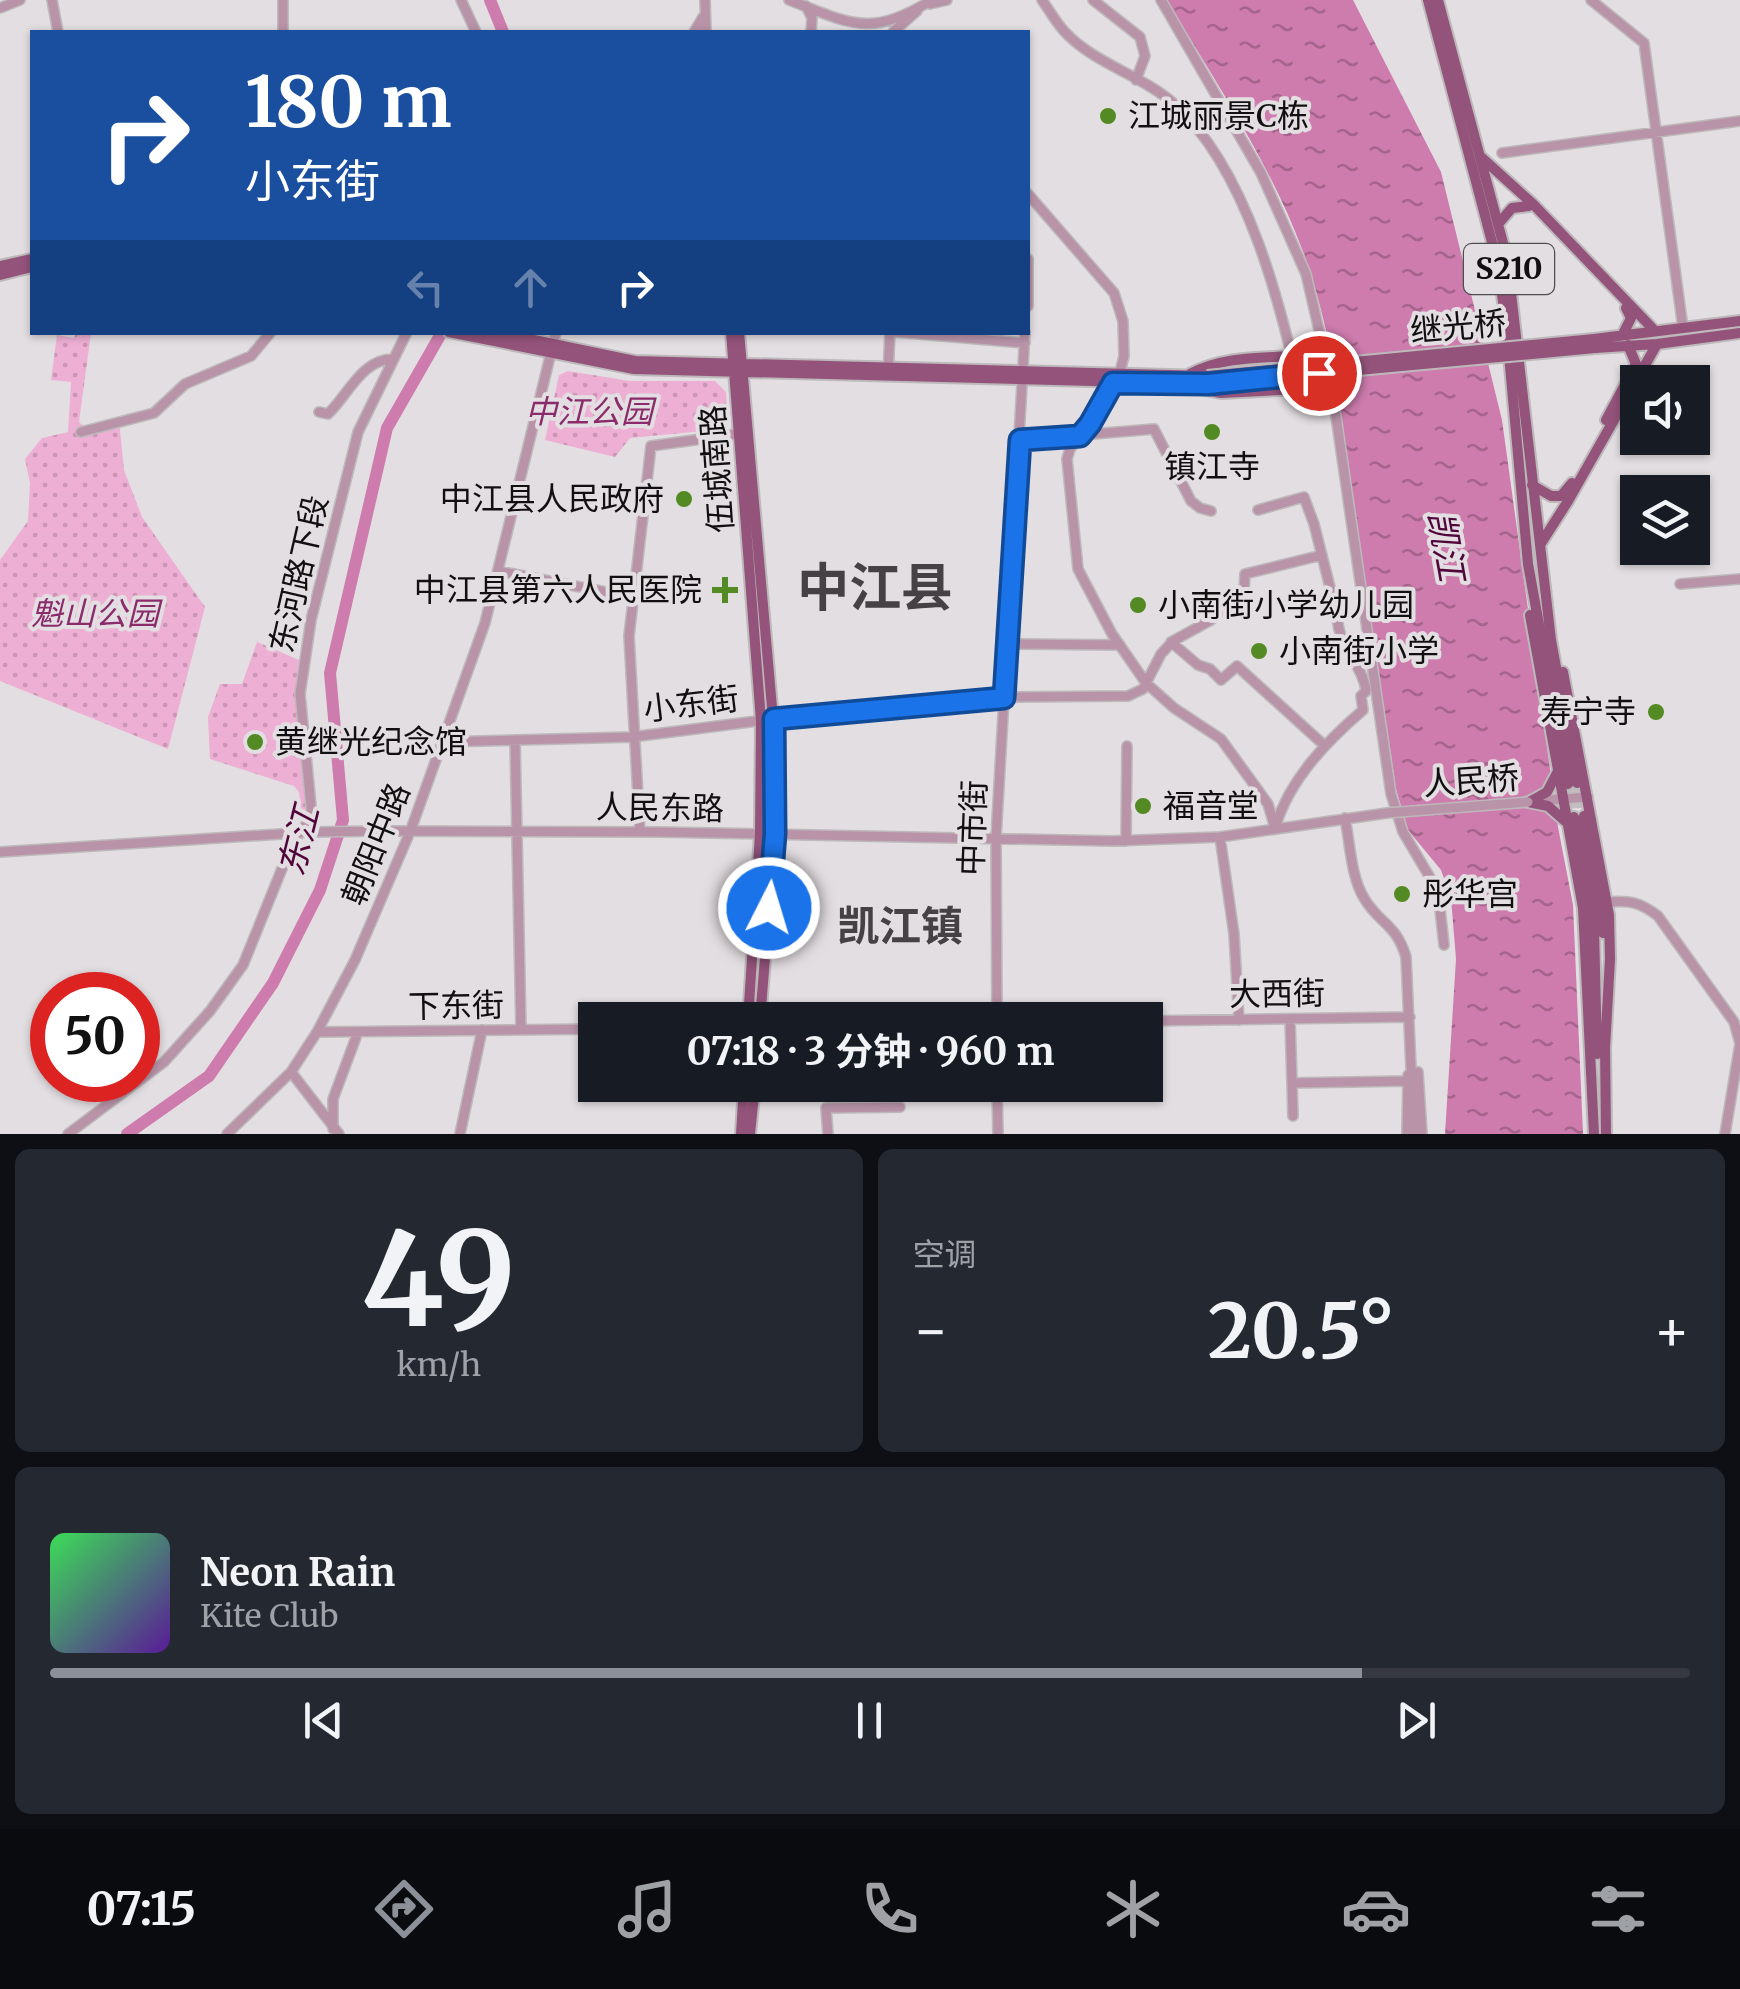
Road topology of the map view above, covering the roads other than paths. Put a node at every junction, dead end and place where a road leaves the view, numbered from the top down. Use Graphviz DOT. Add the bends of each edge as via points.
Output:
graph roads {
  1 [pos="52,0"];
  2 [pos="283,0"];
  3 [pos="461,0"];
  4 [pos="789,0"];
  5 [pos="948,0"];
  6 [pos="1042,0"];
  7 [pos="1093,0"];
  8 [pos="1160,0"];
  9 [pos="1428,0"];
  10 [pos="1438,0"];
  11 [pos="1591,0"];
  12 [pos="14,1"];
  13 [pos="704,1"];
  14 [pos="927,3"];
  15 [pos="806,6"];
  16 [pos="0,8"];
  17 [pos="705,15"];
  18 [pos="878,28"];
  19 [pos="58,30"];
  20 [pos="283,30"];
  21 [pos="475,30"];
  22 [pos="695,30"];
  23 [pos="706,30"];
  24 [pos="811,30"];
  25 [pos="895,30"];
  26 [pos="1136,80"];
  27 [pos="1740,121"];
  28 [pos="1656,134"];
  29 [pos="1502,153"];
  30 [pos="1477,163"];
  31 [pos="1030,196"];
  32 [pos="1529,206"];
  33 [pos="1499,224"];
  34 [pos="30,259"];
  35 [pos="0,266"];
  36 [pos="30,267"];
  37 [pos="0,274"];
  38 [pos="1740,321"];
  39 [pos="1682,328"];
  40 [pos="1655,331"];
  41 [pos="1740,333"];
  42 [pos="269,335"];
  43 [pos="405,335"];
  44 [pos="460,335"];
  45 [pos="512,335"];
  46 [pos="732,335"];
  47 [pos="739,335"];
  48 [pos="893,335"];
  49 [pos="959,335"];
  50 [pos="1025,338"];
  51 [pos="1626,340"];
  52 [pos="553,342"];
  53 [pos="1658,344"];
  54 [pos="1292,356"];
  55 [pos="393,359"];
  56 [pos="738,367"];
  57 [pos="888,371"];
  58 [pos="1022,375"];
  59 [pos="1115,379"];
  60 [pos="1185,381"];
  61 [pos="1300,390"];
  62 [pos="1303,405"];
  63 [pos="320,412"];
  64 [pos="82,432"];
  65 [pos="744,434"];
  66 [pos="1080,436"];
  67 [pos="1020,440"];
  68 [pos="1532,485"];
  69 [pos="1211,510"];
  70 [pos="1258,510"];
  71 [pos="1539,546"];
  72 [pos="1322,556"];
  73 [pos="1541,563"];
  74 [pos="1528,564"];
  75 [pos="498,571"];
  76 [pos="1740,579"];
  77 [pos="1680,584"];
  78 [pos="631,597"];
  79 [pos="1171,642"];
  80 [pos="1008,644"];
  81 [pos="1120,645"];
  82 [pos="1146,682"];
  83 [pos="1004,698"];
  84 [pos="767,720"];
  85 [pos="632,737"];
  86 [pos="515,740"];
  87 [pos="443,742"];
  88 [pos="1128,746"];
  89 [pos="1325,746"];
  90 [pos="1557,774"];
  91 [pos="1588,797"];
  92 [pos="1561,799"];
  93 [pos="1528,802"];
  94 [pos="1344,818"];
  95 [pos="1572,819"];
  96 [pos="1275,828"];
  97 [pos="410,832"];
  98 [pos="516,832"];
  99 [pos="640,832"];
  100 [pos="298,833"];
  101 [pos="760,834"];
  102 [pos="775,834"];
  103 [pos="1220,836"];
  104 [pos="996,838"];
  105 [pos="1126,841"];
  106 [pos="0,852"];
  107 [pos="1607,902"];
  108 [pos="1444,945"];
  109 [pos="749,1002"];
  110 [pos="761,1002"];
  111 [pos="997,1002"];
  112 [pos="1410,1018"];
  113 [pos="1290,1019"];
  114 [pos="1239,1020"];
  115 [pos="1163,1021"];
  116 [pos="578,1029"];
  117 [pos="482,1030"];
  118 [pos="521,1030"];
  119 [pos="317,1032"];
  120 [pos="358,1032"];
  121 [pos="1740,1044"];
  122 [pos="1605,1048"];
  123 [pos="290,1072"];
  124 [pos="1738,1073"];
  125 [pos="1408,1081"];
  126 [pos="1292,1083"];
  127 [pos="743,1102"];
  128 [pos="753,1102"];
  129 [pos="998,1102"];
  130 [pos="900,1107"];
  131 [pos="1293,1116"];
  132 [pos="336,1132"];
  133 [pos="68,1134"];
  134 [pos="226,1134"];
  135 [pos="460,1134"];
  136 [pos="742,1134"];
  137 [pos="750,1134"];
  138 [pos="828,1134"];
  139 [pos="998,1134"];
  140 [pos="1415,1134"];
  141 [pos="1596,1134"];
  142 [pos="1606,1134"];
  143 [pos="1725,1134"];
  1 -- 19 [label="street"];
  2 -- 20 [label="street"];
  3 -- 21 [label="street"];
  4 -- 15 [label="street"];
  5 -- 14 [label="street"];
  6 -- 26 [label="street" via="1085,49"];
  7 -- 26 [label="street" via="1140,37 1145,56"];
  8 -- 108 [label="street" via="1261,173 1306,274 1331,382 1391,794 1403,832 1438,890"];
  9 -- 30 [label="main road, S210"];
  10 -- 30 [label="main road, S210"];
  11 -- 28 [label="street" via="1644,43"];
  12 -- 16 [label="street"];
  13 -- 17 [label="street"];
  14 -- 18 [label="street"];
  14 -- 25 [label="street"];
  15 -- 18 [label="street"];
  15 -- 24 [label="street"];
  17 -- 22 [label="street"];
  17 -- 23 [label="street"];
  26 -- 54 [label="street" via="1192,120 1220,163 1256,233"];
  27 -- 28 [label="street"];
  28 -- 29 [label="street"];
  28 -- 39 [label="street"];
  30 -- 32 [label="main road"];
  30 -- 33 [label="main road, S210"];
  30 -- 40 [label="main road" via="1533,204"];
  30 -- 74 [label="main road, S210" via="1506,322"];
  31 -- 59 [label="street" via="1114,293 1124,356"];
  32 -- 33 [label="main road" via="1508,211"];
  32 -- 51 [label="main road" via="1629,311"];
  33 -- 68 [label="main road, S210" via="1517,322"];
  34 -- 35 [label="main road"];
  36 -- 37 [label="main road"];
  38 -- 39 [label="main road"];
  39 -- 40 [label="main road"];
  40 -- 51 [label="main road"];
  41 -- 53 [label="main road"];
  42 -- 64 [label="street" via="252,356 186,384 154,413"];
  43 -- 55 [label="street, 东河路下段"];
  44 -- 52 [label="main road"];
  45 -- 52 [label="main road"];
  46 -- 56 [label="main road, 伍城南路"];
  47 -- 56 [label="main road, 伍城南路"];
  48 -- 57 [label="street"];
  49 -- 50 [label="street"];
  50 -- 58 [label="street, 中市街"];
  51 -- 53 [label="main road"];
  51 -- 60 [label="main road, 继光桥, bridge"];
  51 -- 68 [label="main road" via="1633,373 1568,490 1551,496"];
  52 -- 56 [label="main road" via="635,361"];
  52 -- 75 [label="street, 朝阳中路"];
  53 -- 71 [label="main road"];
  54 -- 60 [label="main road" via="1208,364"];
  54 -- 61 [label="street"];
  55 -- 63 [label="street" via="368,367 328,414"];
  55 -- 100 [label="street, 东河路下段" via="358,432 311,620 300,694 313,804 308,825"];
  56 -- 57 [label="main road"];
  56 -- 65 [label="main road, 伍城南路"];
  57 -- 58 [label="main road"];
  58 -- 59 [label="main road"];
  58 -- 67 [label="street, 中市街"];
  59 -- 60 [label="main road"];
  59 -- 66 [label="street"];
  60 -- 61 [label="main road" via="1203,392"];
  61 -- 62 [label="street"];
  65 -- 78 [label="street" via="652,446"];
  65 -- 84 [label="main road, 伍城南路"];
  66 -- 67 [label="street"];
  66 -- 69 [label="street" via="1154,430 1191,500"];
  66 -- 81 [label="street" via="1066,459 1074,550 1085,585"];
  67 -- 80 [label="street, 中市街"];
  68 -- 71 [label="main road, S210"];
  70 -- 72 [label="street" via="1304,497"];
  71 -- 73 [label="main road, S210"];
  72 -- 79 [label="street" via="1244,574 1244,592"];
  72 -- 89 [label="street" via="1337,629 1366,681 1363,710"];
  73 -- 74 [label="main road, S210" via="1573,783"];
  73 -- 91 [label="main road"];
  74 -- 90 [label="main road"];
  75 -- 78 [label="street"];
  75 -- 87 [label="street, 朝阳中路"];
  76 -- 77 [label="street"];
  78 -- 85 [label="street"];
  79 -- 82 [label="street"];
  79 -- 89 [label="street" via="1220,680 1237,666"];
  80 -- 81 [label="street"];
  80 -- 83 [label="street, 中市街"];
  81 -- 82 [label="street"];
  82 -- 83 [label="street, 小东街" via="1128,696 1106,699"];
  82 -- 96 [label="street" via="1221,739 1268,804"];
  83 -- 84 [label="street, 小东街"];
  83 -- 104 [label="street, 中市街"];
  84 -- 85 [label="street, 小东街"];
  84 -- 101 [label="main road"];
  84 -- 102 [label="main road"];
  85 -- 86 [label="street, 小东街"];
  85 -- 99 [label="street"];
  86 -- 87 [label="street, 小东街"];
  86 -- 98 [label="street"];
  87 -- 97 [label="street, 朝阳中路"];
  88 -- 105 [label="street"];
  89 -- 96 [label="street" via="1285,797"];
  90 -- 92 [label="main road"];
  90 -- 93 [label="main road" via="1543,796"];
  91 -- 92 [label="street, 人民桥"];
  91 -- 107 [label="main road"];
  92 -- 93 [label="street, 人民桥"];
  92 -- 95 [label="main road"];
  93 -- 94 [label="street, 人民桥, bridge"];
  93 -- 95 [label="main road"];
  94 -- 96 [label="street, 人民桥"];
  94 -- 112 [label="street" via="1360,892 1400,937"];
  95 -- 122 [label="main road" via="1603,927"];
  95 -- 141 [label="main road" via="1594,928"];
  96 -- 103 [label="street, 人民桥"];
  97 -- 98 [label="street, 人民东路"];
  97 -- 100 [label="street, 人民东路"];
  97 -- 119 [label="street, 朝阳中路" via="356,960"];
  98 -- 99 [label="street, 人民东路"];
  98 -- 118 [label="street"];
  99 -- 101 [label="street, 人民东路"];
  100 -- 106 [label="street, 人民东路"];
  100 -- 133 [label="street, 东河路下段" via="243,965 210,1011 164,1062"];
  101 -- 102 [label="street, 人民东路"];
  101 -- 109 [label="main road"];
  102 -- 104 [label="street, 人民东路"];
  102 -- 110 [label="main road"];
  103 -- 105 [label="street, 人民东路"];
  103 -- 114 [label="street"];
  104 -- 105 [label="street, 人民东路"];
  104 -- 111 [label="street, 中市街"];
  107 -- 121 [label="street" via="1629,900 1658,916 1734,1022"];
  107 -- 122 [label="main road"];
  112 -- 113 [label="street, 大西街"];
  112 -- 125 [label="street"];
  112 -- 140 [label="street"];
  113 -- 114 [label="street, 大西街"];
  113 -- 126 [label="street"];
  114 -- 115 [label="street, 大西街"];
  116 -- 118 [label="street, 下东街"];
  117 -- 118 [label="street, 下东街"];
  117 -- 120 [label="street, 下东街"];
  117 -- 135 [label="street"];
  119 -- 120 [label="street, 下东街"];
  119 -- 123 [label="street, 朝阳中路"];
  120 -- 132 [label="street" via="333,1099"];
  121 -- 124 [label="street"];
  122 -- 142 [label="main road"];
  123 -- 132 [label="street"];
  123 -- 134 [label="street, 朝阳中路"];
  124 -- 143 [label="street"];
  125 -- 126 [label="street"];
  125 -- 140 [label="street"];
  126 -- 131 [label="street"];
  127 -- 136 [label="main road"];
  128 -- 137 [label="main road"];
  129 -- 139 [label="street"];
  130 -- 138 [label="street" via="826,1108"];
}
